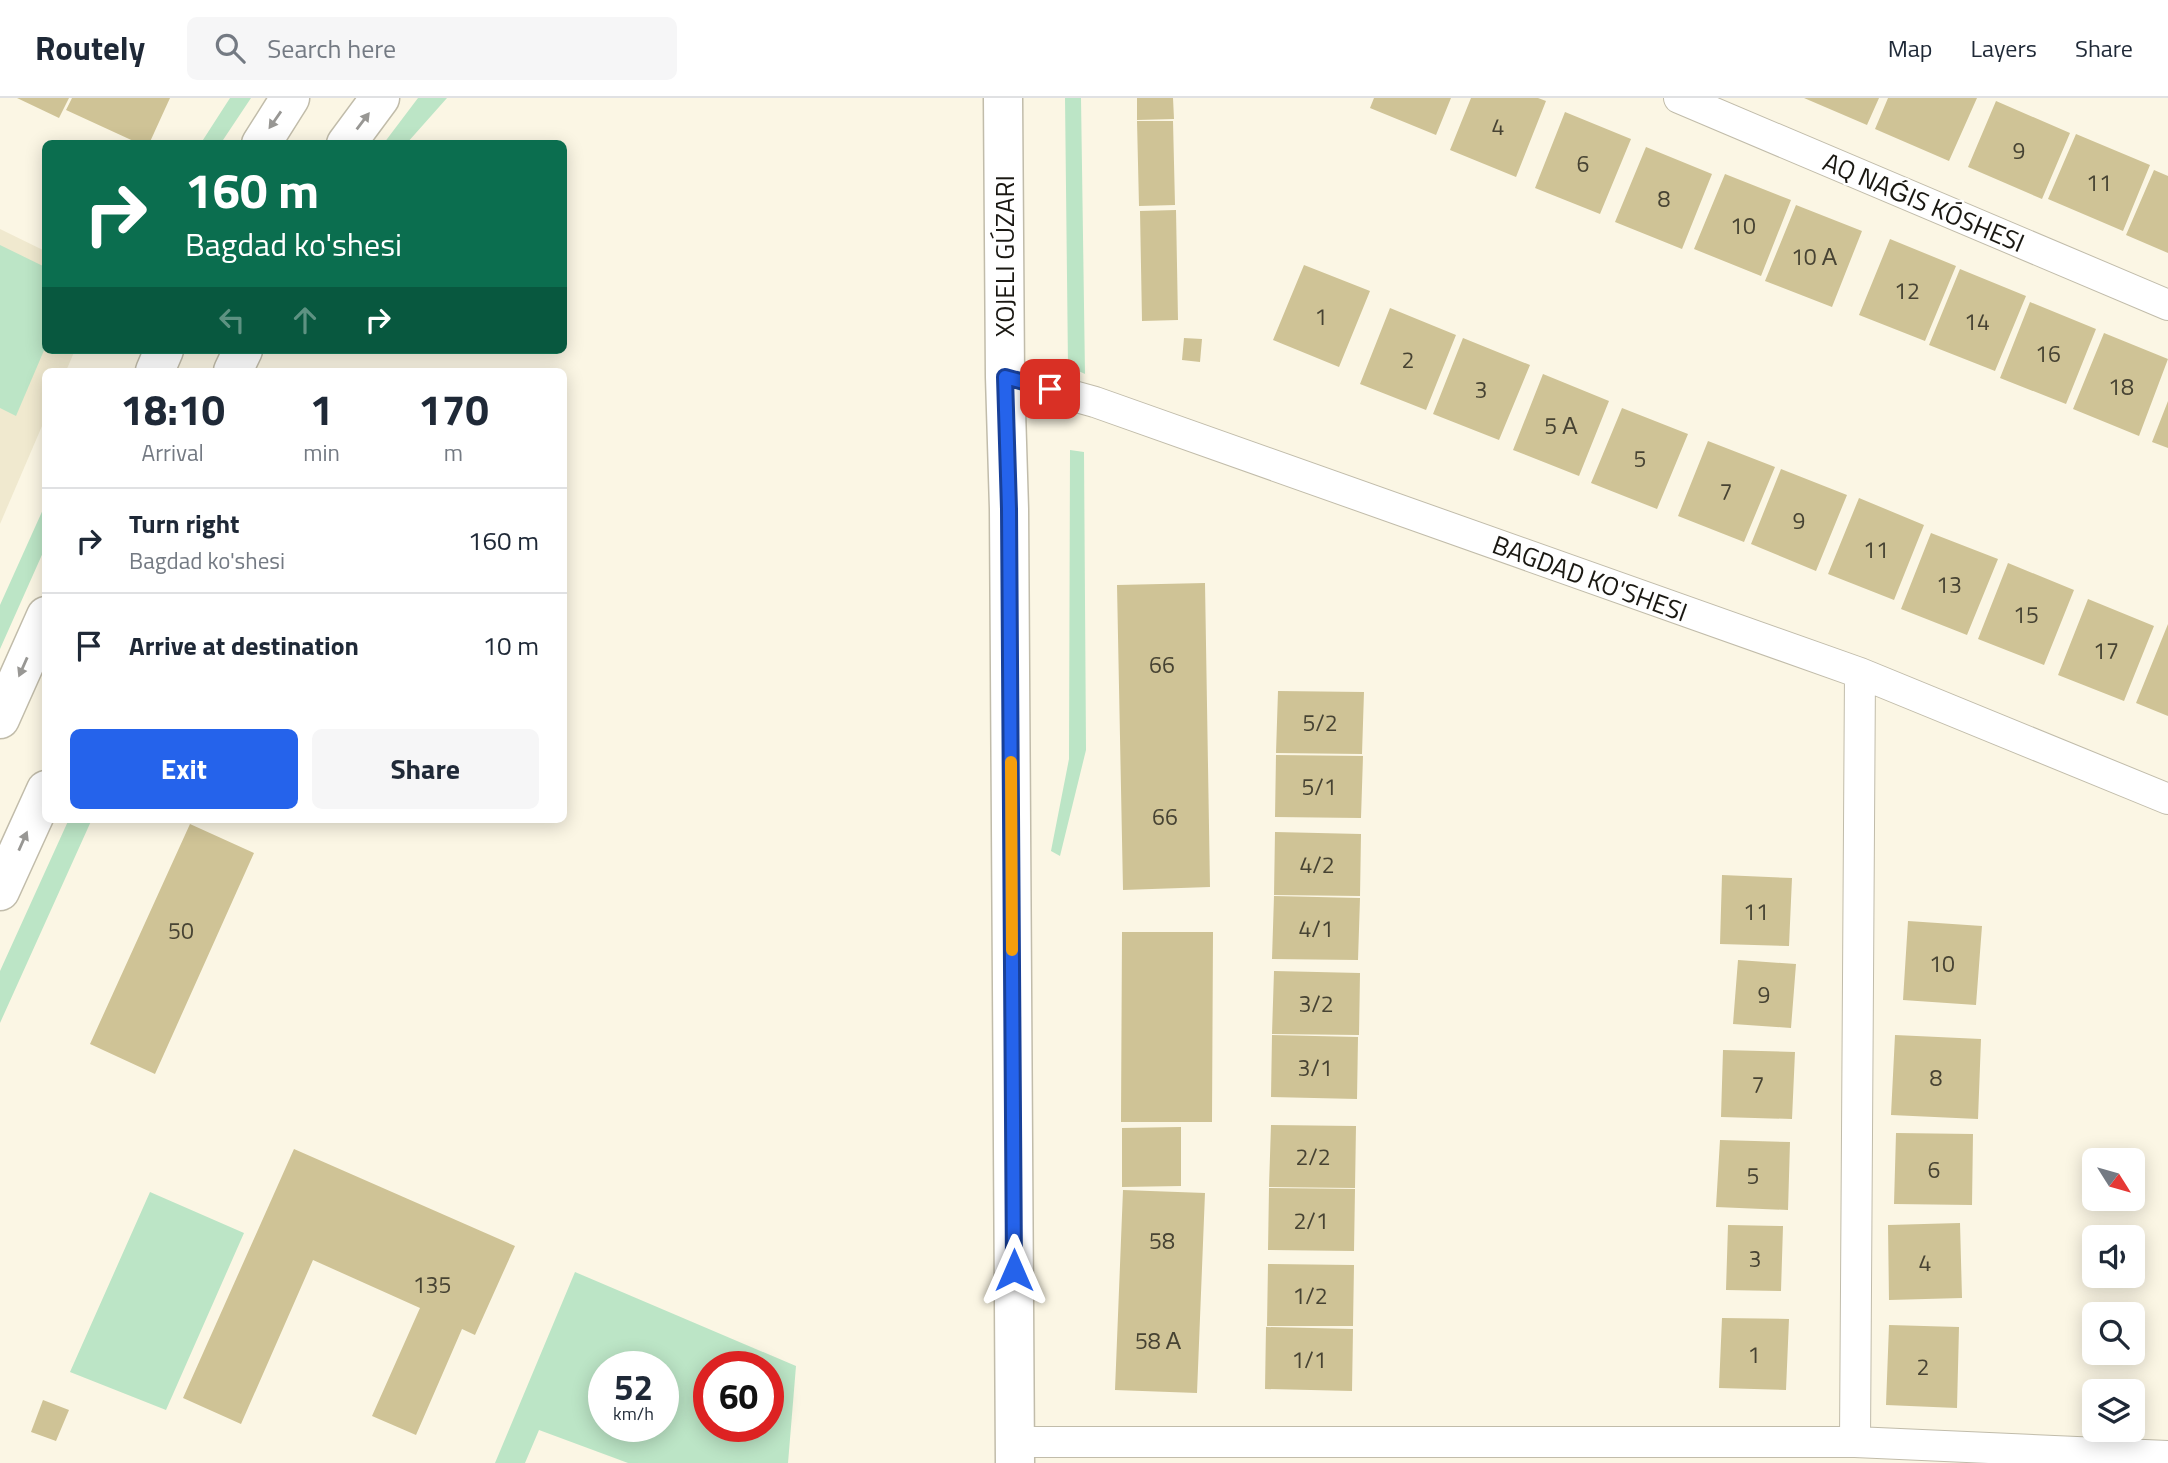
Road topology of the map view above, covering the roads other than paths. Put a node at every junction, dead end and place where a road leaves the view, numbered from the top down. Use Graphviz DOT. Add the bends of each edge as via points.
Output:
graph roads {
  1 [pos="290,98"];
  2 [pos="380,98"];
  3 [pos="1003,98"];
  4 [pos="1679,98"];
  5 [pos="264,140"];
  6 [pos="349,140"];
  7 [pos="2168,305"];
  8 [pos="1005,377"];
  9 [pos="42,625"];
  10 [pos="1860,673"];
  11 [pos="0,719"];
  12 [pos="42,799"];
  13 [pos="2168,799"];
  14 [pos="0,891"];
  15 [pos="1855,1442"];
  16 [pos="1015,1452"];
  17 [pos="2168,1456"];
  1 -- 5 [label="main road, one-way"];
  6 -- 2 [label="main road, one-way"];
  3 -- 8 [label="main road"];
  4 -- 7 [label="street"];
  8 -- 10 [label="street, BAGDAD KO'SHESI" via="1095,402"];
  8 -- 16 [label="main road"];
  9 -- 11 [label="main road, one-way"];
  10 -- 13 [label="street, BAGDAD KO'SHESI"];
  10 -- 15 [label="street"];
  14 -- 12 [label="main road, one-way"];
  15 -- 16 [label="street"];
  15 -- 17 [label="street"];
}
